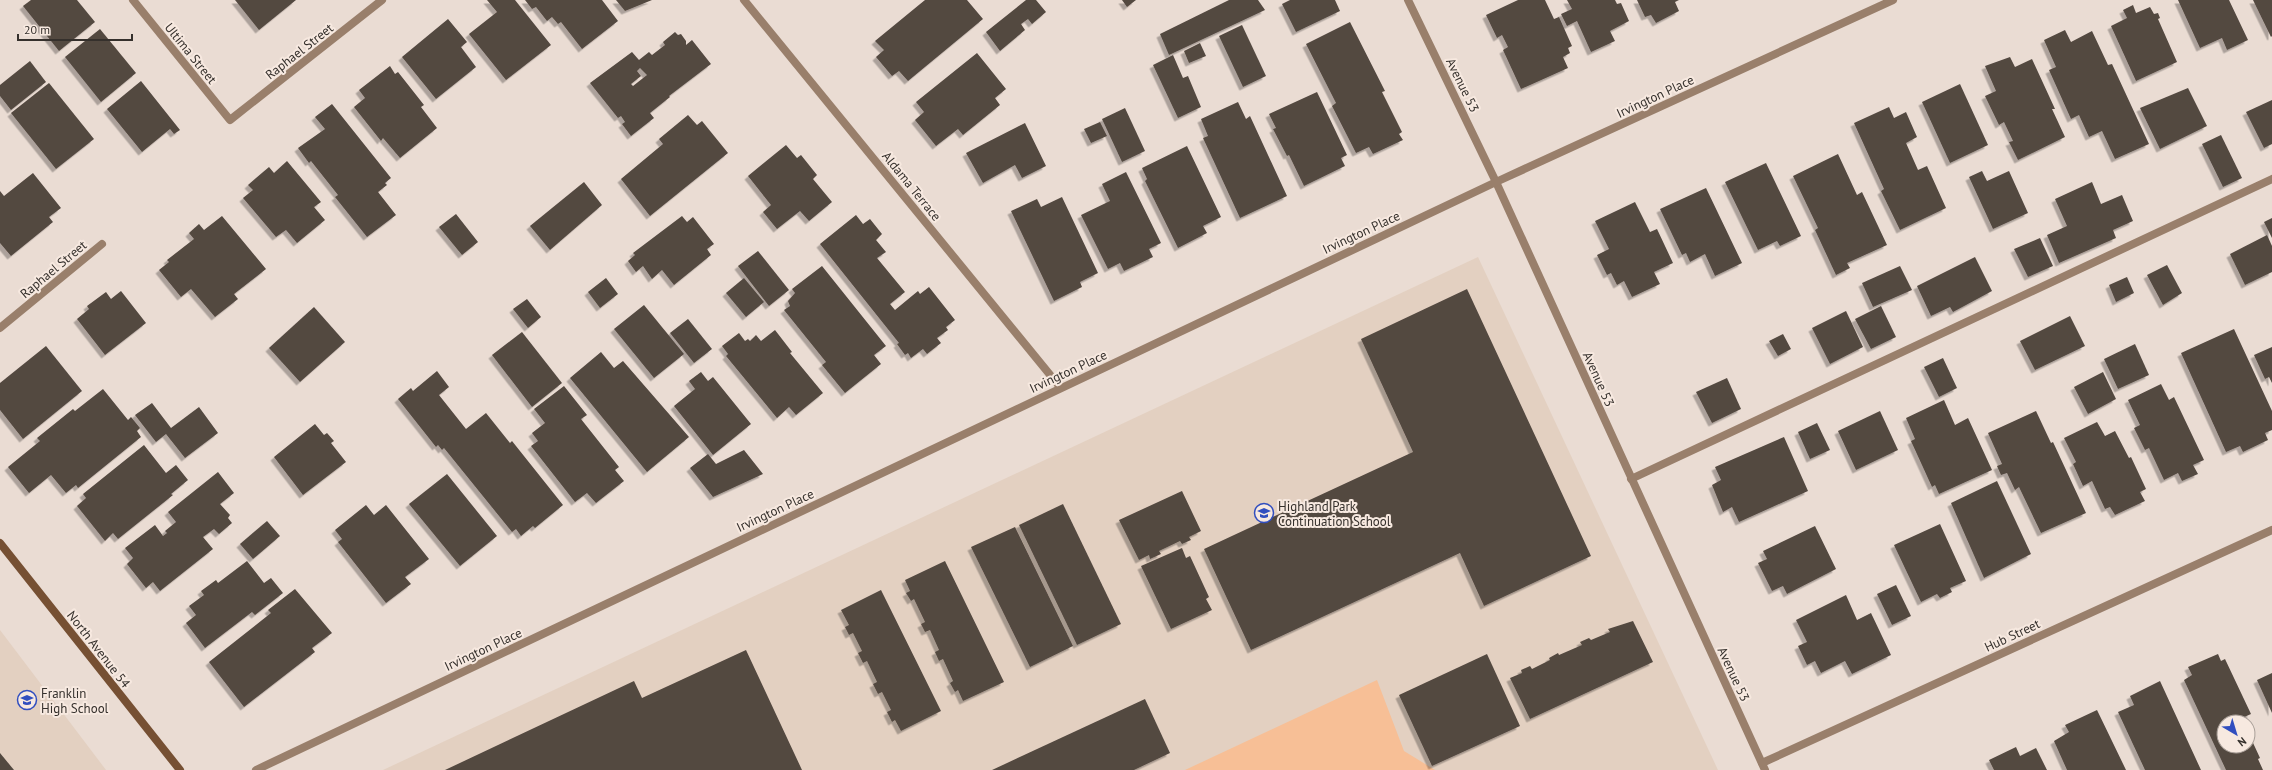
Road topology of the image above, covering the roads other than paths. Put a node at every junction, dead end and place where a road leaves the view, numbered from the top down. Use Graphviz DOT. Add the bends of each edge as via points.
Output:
graph roads {
  1 [pos="133,0"];
  2 [pos="382,0"];
  3 [pos="744,0"];
  4 [pos="1408,0"];
  5 [pos="1893,0"];
  6 [pos="230,120"];
  7 [pos="2272,179"];
  8 [pos="1496,182"];
  9 [pos="102,244"];
  10 [pos="0,328"];
  11 [pos="1060,387"];
  12 [pos="1631,479"];
  13 [pos="2272,530"];
  14 [pos="0,543"];
  15 [pos="1763,767"];
  16 [pos="180,770"];
  17 [pos="256,770"];
  1 -- 6 [label="street, Ultima Street"];
  2 -- 6 [label="street, Raphael Street"];
  3 -- 11 [label="street, Aldama Terrace"];
  4 -- 8 [label="street, Avenue 53"];
  5 -- 8 [label="street, Irvington Place"];
  7 -- 12 [label="street"];
  8 -- 11 [label="street, Irvington Place"];
  8 -- 12 [label="street, Avenue 53"];
  9 -- 10 [label="street, Raphael Street"];
  11 -- 17 [label="street, Irvington Place"];
  12 -- 15 [label="street, Avenue 53"];
  13 -- 15 [label="street, Hub Street"];
  14 -- 16 [label="street, North Avenue 54"];
}
